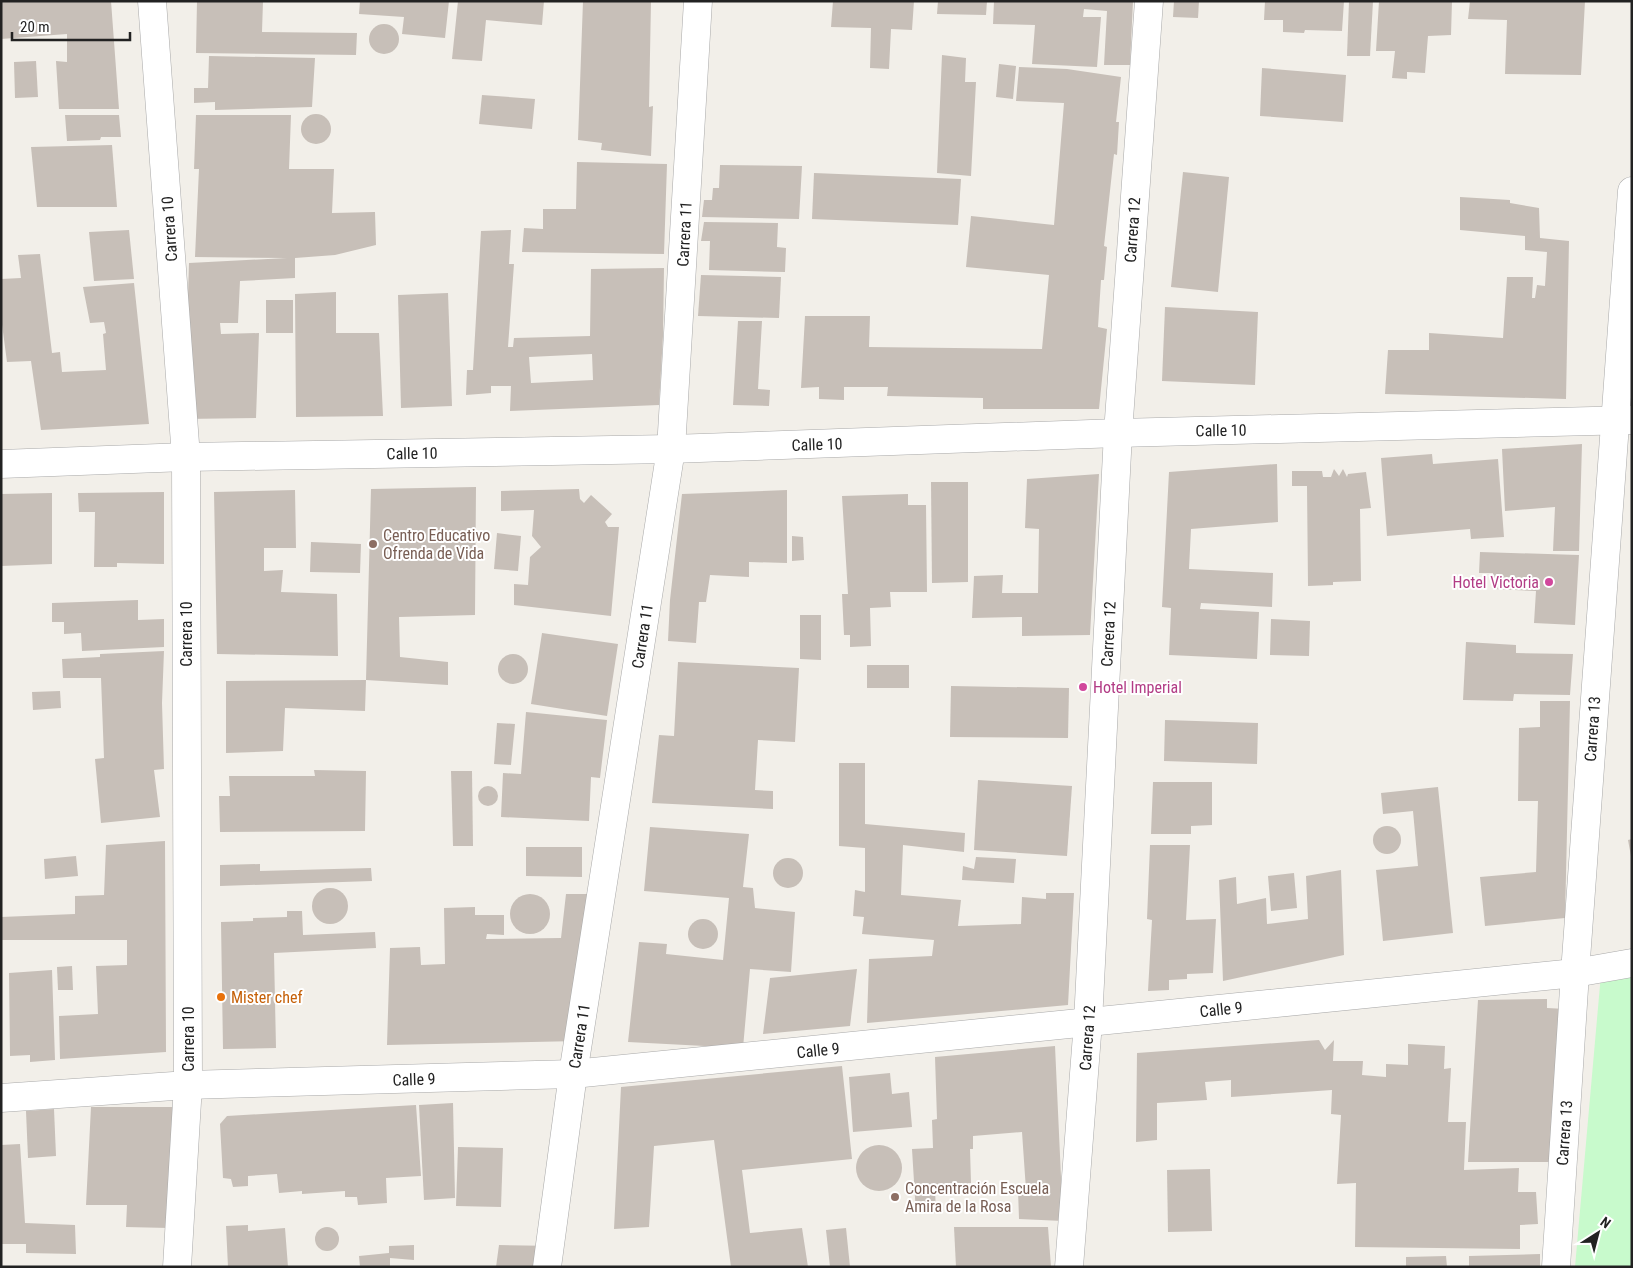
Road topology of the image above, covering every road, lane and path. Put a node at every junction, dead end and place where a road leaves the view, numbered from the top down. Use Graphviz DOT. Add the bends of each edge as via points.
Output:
graph roads {
  1 [pos="152,1"];
  2 [pos="698,1"];
  3 [pos="1149,1"];
  4 [pos="1632,191"];
  5 [pos="1623,421"];
  6 [pos="1118,432"];
  7 [pos="671,449"];
  8 [pos="186,457"];
  9 [pos="1,464"];
  10 [pos="1632,963"];
  11 [pos="1575,973"];
  12 [pos="1088,1022"];
  13 [pos="573,1074"];
  14 [pos="188,1085"];
  15 [pos="1,1098"];
  16 [pos="177,1267"];
  17 [pos="547,1267"];
  18 [pos="1069,1267"];
  19 [pos="1556,1267"];
  1 -- 8 [label="street, Carrera 10"];
  2 -- 7 [label="street, Carrera 11"];
  3 -- 6 [label="street, Carrera 12"];
  4 -- 5 [label="street, Carrera 13"];
  5 -- 6 [label="street, Calle 10"];
  5 -- 11 [label="street, Carrera 13"];
  6 -- 7 [label="street, Calle 10"];
  6 -- 12 [label="street, Carrera 12"];
  7 -- 8 [label="street, Calle 10"];
  7 -- 13 [label="street, Carrera 11"];
  8 -- 9 [label="street, Calle 10"];
  8 -- 14 [label="street, Carrera 10"];
  10 -- 11 [label="street, Calle 9"];
  11 -- 12 [label="street, Calle 9"];
  11 -- 19 [label="street, Carrera 13"];
  12 -- 13 [label="street, Calle 9"];
  12 -- 18 [label="street, Carrera 12"];
  13 -- 14 [label="street, Calle 9"];
  13 -- 17 [label="street, Carrera 11"];
  14 -- 15 [label="street, Calle 9"];
  14 -- 16 [label="street, Carrera 10"];
}
